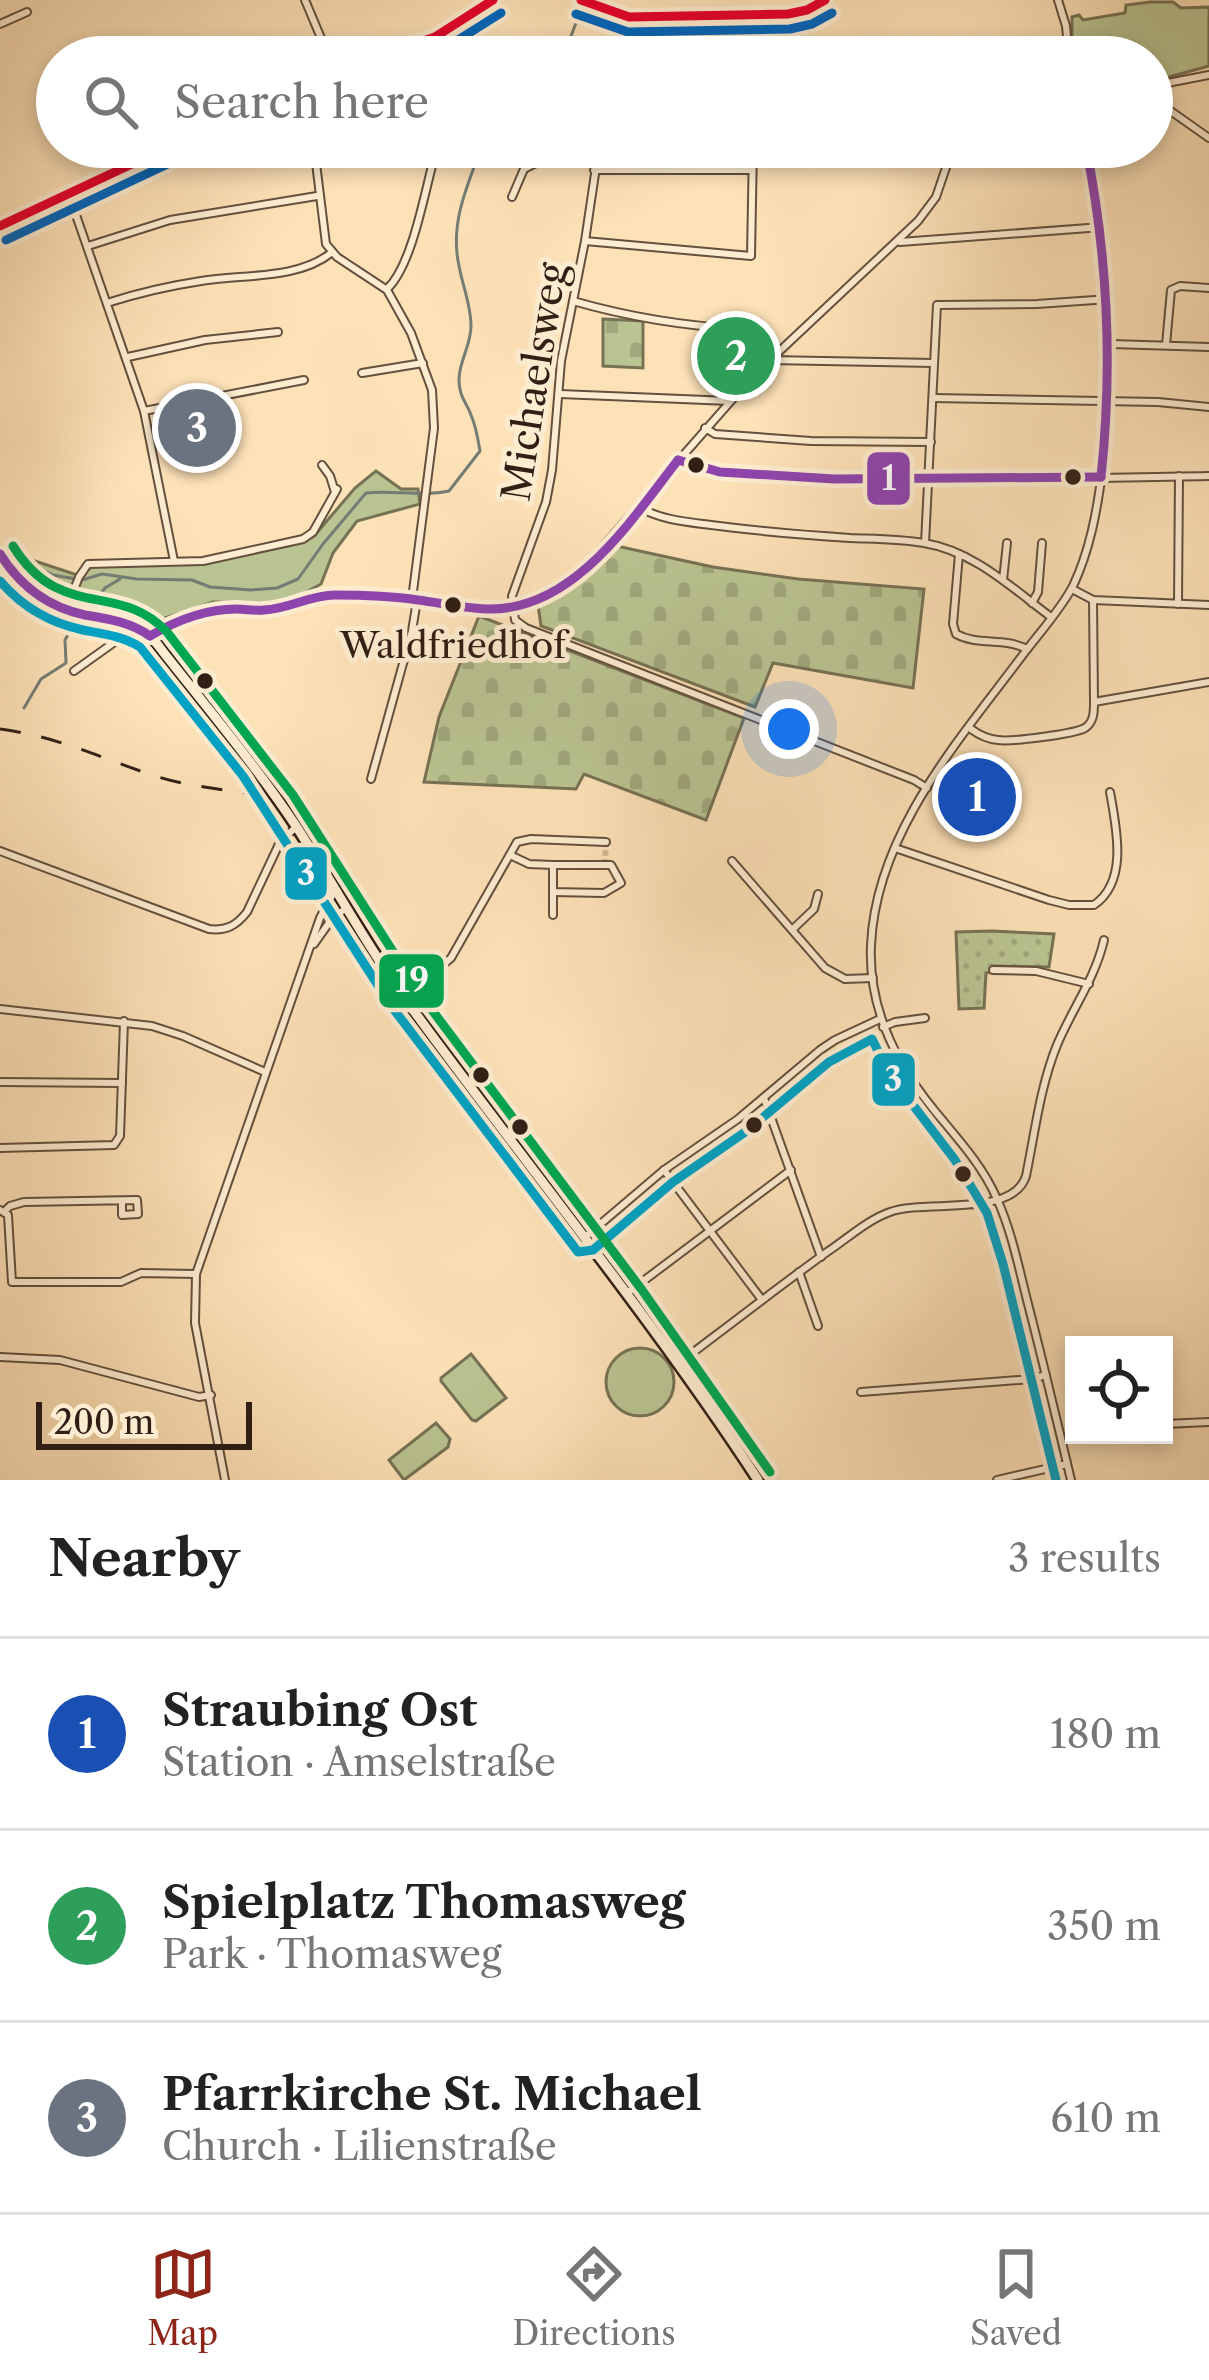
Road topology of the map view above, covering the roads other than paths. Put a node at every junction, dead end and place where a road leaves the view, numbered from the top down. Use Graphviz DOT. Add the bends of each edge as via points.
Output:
graph roads {
  1 [pos="304,0"];
  2 [pos="493,0"];
  3 [pos="581,0"];
  4 [pos="825,0"];
  5 [pos="1058,0"];
  6 [pos="26,12"];
  7 [pos="629,17"];
  8 [pos="0,24"];
  9 [pos="444,32"];
  10 [pos="320,36"];
  11 [pos="433,36"];
  12 [pos="447,36"];
  13 [pos="625,36"];
  14 [pos="1066,36"];
  15 [pos="1209,75"];
  16 [pos="1173,82"];
  17 [pos="1173,112"];
  18 [pos="1209,138"];
  19 [pos="125,168"];
  20 [pos="315,168"];
  21 [pos="432,168"];
  22 [pos="526,168"];
  23 [pos="595,168"];
  24 [pos="673,168"];
  25 [pos="945,168"];
  26 [pos="1090,168"];
  27 [pos="751,170"];
  28 [pos="69,195"];
  29 [pos="317,196"];
  30 [pos="512,197"];
  31 [pos="0,226"];
  32 [pos="1102,227"];
  33 [pos="585,241"];
  34 [pos="896,242"];
  35 [pos="88,246"];
  36 [pos="332,253"];
  37 [pos="1209,288"];
  38 [pos="387,290"];
  39 [pos="1109,299"];
  40 [pos="573,302"];
  41 [pos="106,303"];
  42 [pos="732,328"];
  43 [pos="278,332"];
  44 [pos="1111,344"];
  45 [pos="1166,345"];
  46 [pos="1209,347"];
  47 [pos="126,358"];
  48 [pos="770,359"];
  49 [pos="423,362"];
  50 [pos="934,363"];
  51 [pos="362,373"];
  52 [pos="304,380"];
  53 [pos="558,394"];
  54 [pos="933,398"];
  55 [pos="730,401"];
  56 [pos="1109,402"];
  57 [pos="1209,407"];
  58 [pos="143,411"];
  59 [pos="704,428"];
  60 [pos="931,442"];
  61 [pos="678,460"];
  62 [pos="322,465"];
  63 [pos="1179,476"];
  64 [pos="1209,476"];
  65 [pos="1101,477"];
  66 [pos="928,481"];
  67 [pos="640,507"];
  68 [pos="925,543"];
  69 [pos="1007,543"];
  70 [pos="1042,543"];
  71 [pos="0,554"];
  72 [pos="959,554"];
  73 [pos="174,561"];
  74 [pos="12,574"];
  75 [pos="1004,580"];
  76 [pos="0,586"];
  77 [pos="1072,589"];
  78 [pos="415,599"];
  79 [pos="1093,600"];
  80 [pos="1032,603"];
  81 [pos="1178,604"];
  82 [pos="1209,604"];
  83 [pos="513,608"];
  84 [pos="66,610"];
  85 [pos="1051,617"];
  86 [pos="137,626"];
  87 [pos="150,636"];
  88 [pos="1028,649"];
  89 [pos="74,671"];
  90 [pos="1209,682"];
  91 [pos="1094,702"];
  92 [pos="969,728"];
  93 [pos="371,779"];
  94 [pos="925,792"];
  95 [pos="1110,792"];
  96 [pos="296,827"];
  97 [pos="606,842"];
  98 [pos="894,850"];
  99 [pos="0,851"];
  100 [pos="510,855"];
  101 [pos="732,861"];
  102 [pos="553,865"];
  103 [pos="338,891"];
  104 [pos="553,892"];
  105 [pos="818,894"];
  106 [pos="348,907"];
  107 [pos="553,915"];
  108 [pos="792,929"];
  109 [pos="1104,940"];
  110 [pos="309,952"];
  111 [pos="993,970"];
  112 [pos="873,978"];
  113 [pos="1089,984"];
  114 [pos="404,998"];
  115 [pos="0,1009"];
  116 [pos="925,1018"];
  117 [pos="124,1021"];
  118 [pos="882,1023"];
  119 [pos="265,1072"];
  120 [pos="0,1082"];
  121 [pos="122,1083"];
  122 [pos="764,1098"];
  123 [pos="0,1148"];
  124 [pos="791,1170"];
  125 [pos="664,1171"];
  126 [pos="997,1198"];
  127 [pos="122,1201"];
  128 [pos="3,1211"];
  129 [pos="712,1229"];
  130 [pos="584,1238"];
  131 [pos="821,1257"];
  132 [pos="799,1272"];
  133 [pos="196,1274"];
  134 [pos="626,1294"];
  135 [pos="762,1300"];
  136 [pos="818,1326"];
  137 [pos="0,1357"];
  138 [pos="678,1364"];
  139 [pos="1046,1375"];
  140 [pos="861,1392"];
  141 [pos="211,1395"];
  142 [pos="1209,1422"];
  143 [pos="1173,1424"];
  144 [pos="1067,1464"];
  145 [pos="225,1480"];
  146 [pos="758,1480"];
  147 [pos="772,1480"];
  148 [pos="998,1480"];
  149 [pos="1071,1480"];
  1 -- 10 [label="street"];
  2 -- 9 [label="street"];
  3 -- 7 [label="street"];
  4 -- 7 [label="street" via="788,14"];
  5 -- 14 [label="street"];
  6 -- 8 [label="street"];
  7 -- 13 [label="street"];
  9 -- 11 [label="street"];
  9 -- 12 [label="street"];
  15 -- 16 [label="street"];
  17 -- 18 [label="street"];
  19 -- 28 [label="street"];
  20 -- 29 [label="street"];
  21 -- 38 [label="street"];
  22 -- 30 [label="street"];
  23 -- 33 [label="street, Michaelsweg"];
  24 -- 27 [label="street"];
  25 -- 34 [label="street" via="936,197"];
  26 -- 32 [label="street"];
  27 -- 33 [label="street" via="751,256"];
  28 -- 31 [label="street"];
  28 -- 35 [label="street"];
  29 -- 35 [label="street" via="182,218"];
  29 -- 36 [label="street"];
  32 -- 34 [label="street"];
  32 -- 39 [label="street"];
  33 -- 40 [label="street, Michaelsweg"];
  34 -- 48 [label="street"];
  35 -- 41 [label="street"];
  36 -- 38 [label="street"];
  36 -- 41 [label="street" via="302,268 172,285"];
  37 -- 45 [label="street" via="1171,290"];
  38 -- 49 [label="street"];
  39 -- 44 [label="street"];
  39 -- 50 [label="street" via="937,305"];
  40 -- 42 [label="street" via="664,323"];
  40 -- 53 [label="street, Michaelsweg"];
  41 -- 47 [label="street"];
  43 -- 47 [label="street"];
  44 -- 45 [label="street"];
  44 -- 56 [label="street"];
  45 -- 46 [label="street"];
  47 -- 58 [label="street"];
  48 -- 50 [label="street"];
  48 -- 55 [label="street"];
  49 -- 51 [label="street"];
  49 -- 78 [label="street" via="434,405"];
  50 -- 54 [label="street"];
  52 -- 58 [label="street"];
  53 -- 55 [label="street"];
  53 -- 83 [label="street, Michaelsweg" via="546,502"];
  54 -- 56 [label="street"];
  54 -- 60 [label="street"];
  55 -- 59 [label="street"];
  56 -- 57 [label="street"];
  56 -- 65 [label="street"];
  58 -- 73 [label="street"];
  59 -- 60 [label="street" via="811,441"];
  59 -- 61 [label="street"];
  60 -- 66 [label="street"];
  61 -- 66 [label="street" via="741,475"];
  61 -- 67 [label="street"];
  62 -- 73 [label="street" via="336,491 303,539"];
  63 -- 64 [label="street"];
  63 -- 65 [label="street"];
  63 -- 81 [label="street"];
  65 -- 66 [label="street"];
  65 -- 77 [label="street"];
  66 -- 68 [label="street"];
  67 -- 68 [label="street" via="774,533"];
  67 -- 83 [label="street" via="576,575"];
  68 -- 72 [label="street"];
  69 -- 75 [label="street"];
  70 -- 80 [label="street"];
  71 -- 74 [label="main road"];
  72 -- 75 [label="street"];
  72 -- 88 [label="street" via="956,634"];
  73 -- 84 [label="street" via="95,562 84,567"];
  74 -- 76 [label="street"];
  74 -- 84 [label="main road"];
  75 -- 80 [label="street"];
  77 -- 79 [label="street"];
  77 -- 85 [label="street"];
  78 -- 83 [label="street"];
  78 -- 87 [label="street" via="325,595 269,610 201,613"];
  78 -- 93 [label="street"];
  79 -- 81 [label="street"];
  79 -- 91 [label="street"];
  80 -- 85 [label="street"];
  81 -- 82 [label="street"];
  83 -- 94 [label="street" via="526,628 914,780"];
  84 -- 86 [label="main road"];
  85 -- 88 [label="street"];
  86 -- 87 [label="main road"];
  86 -- 89 [label="street"];
  87 -- 96 [label="main road"];
  88 -- 92 [label="street"];
  90 -- 91 [label="street"];
  91 -- 92 [label="street" via="1092,720 1077,731 1007,741"];
  92 -- 94 [label="street"];
  94 -- 98 [label="street"];
  95 -- 98 [label="street" via="1114,881 1094,905 1049,900"];
  96 -- 99 [label="street" via="273,854 247,912 221,930"];
  96 -- 103 [label="main road"];
  97 -- 100 [label="street" via="522,840"];
  98 -- 112 [label="street" via="872,931"];
  100 -- 102 [label="street"];
  100 -- 114 [label="street" via="451,958"];
  101 -- 108 [label="street"];
  102 -- 104 [label="street"];
  102 -- 104 [label="street" via="611,865 621,883 604,893"];
  103 -- 106 [label="main road"];
  103 -- 110 [label="street"];
  104 -- 107 [label="street"];
  105 -- 108 [label="street" via="814,910"];
  106 -- 110 [label="street"];
  106 -- 114 [label="main road"];
  108 -- 112 [label="street" via="834,974"];
  109 -- 113 [label="street"];
  110 -- 119 [label="street"];
  111 -- 113 [label="street"];
  112 -- 118 [label="street"];
  113 -- 126 [label="street" via="1047,1072 1022,1187"];
  114 -- 130 [label="main road"];
  115 -- 117 [label="street"];
  116 -- 118 [label="street"];
  117 -- 119 [label="street" via="168,1030"];
  117 -- 121 [label="street"];
  118 -- 122 [label="street" via="835,1040"];
  118 -- 126 [label="street" via="907,1072"];
  119 -- 133 [label="street"];
  120 -- 121 [label="street"];
  121 -- 123 [label="street" via="114,1145"];
  122 -- 124 [label="street"];
  122 -- 125 [label="street"];
  124 -- 129 [label="street"];
  124 -- 131 [label="street"];
  125 -- 129 [label="street"];
  125 -- 130 [label="street"];
  126 -- 131 [label="street" via="893,1211"];
  126 -- 139 [label="street"];
  127 -- 128 [label="street" via="24,1202"];
  128 -- 133 [label="street" via="15,1283"];
  129 -- 134 [label="street"];
  129 -- 135 [label="street"];
  130 -- 134 [label="main road"];
  131 -- 132 [label="street"];
  132 -- 135 [label="street"];
  132 -- 136 [label="street"];
  133 -- 141 [label="street" via="195,1323"];
  134 -- 138 [label="main road"];
  135 -- 138 [label="street"];
  137 -- 141 [label="street" via="60,1360"];
  138 -- 146 [label="main road"];
  139 -- 140 [label="street"];
  139 -- 144 [label="street"];
  141 -- 145 [label="street"];
  142 -- 143 [label="street"];
  144 -- 148 [label="street"];
  144 -- 149 [label="street"];
  146 -- 147 [label="street"];
}
